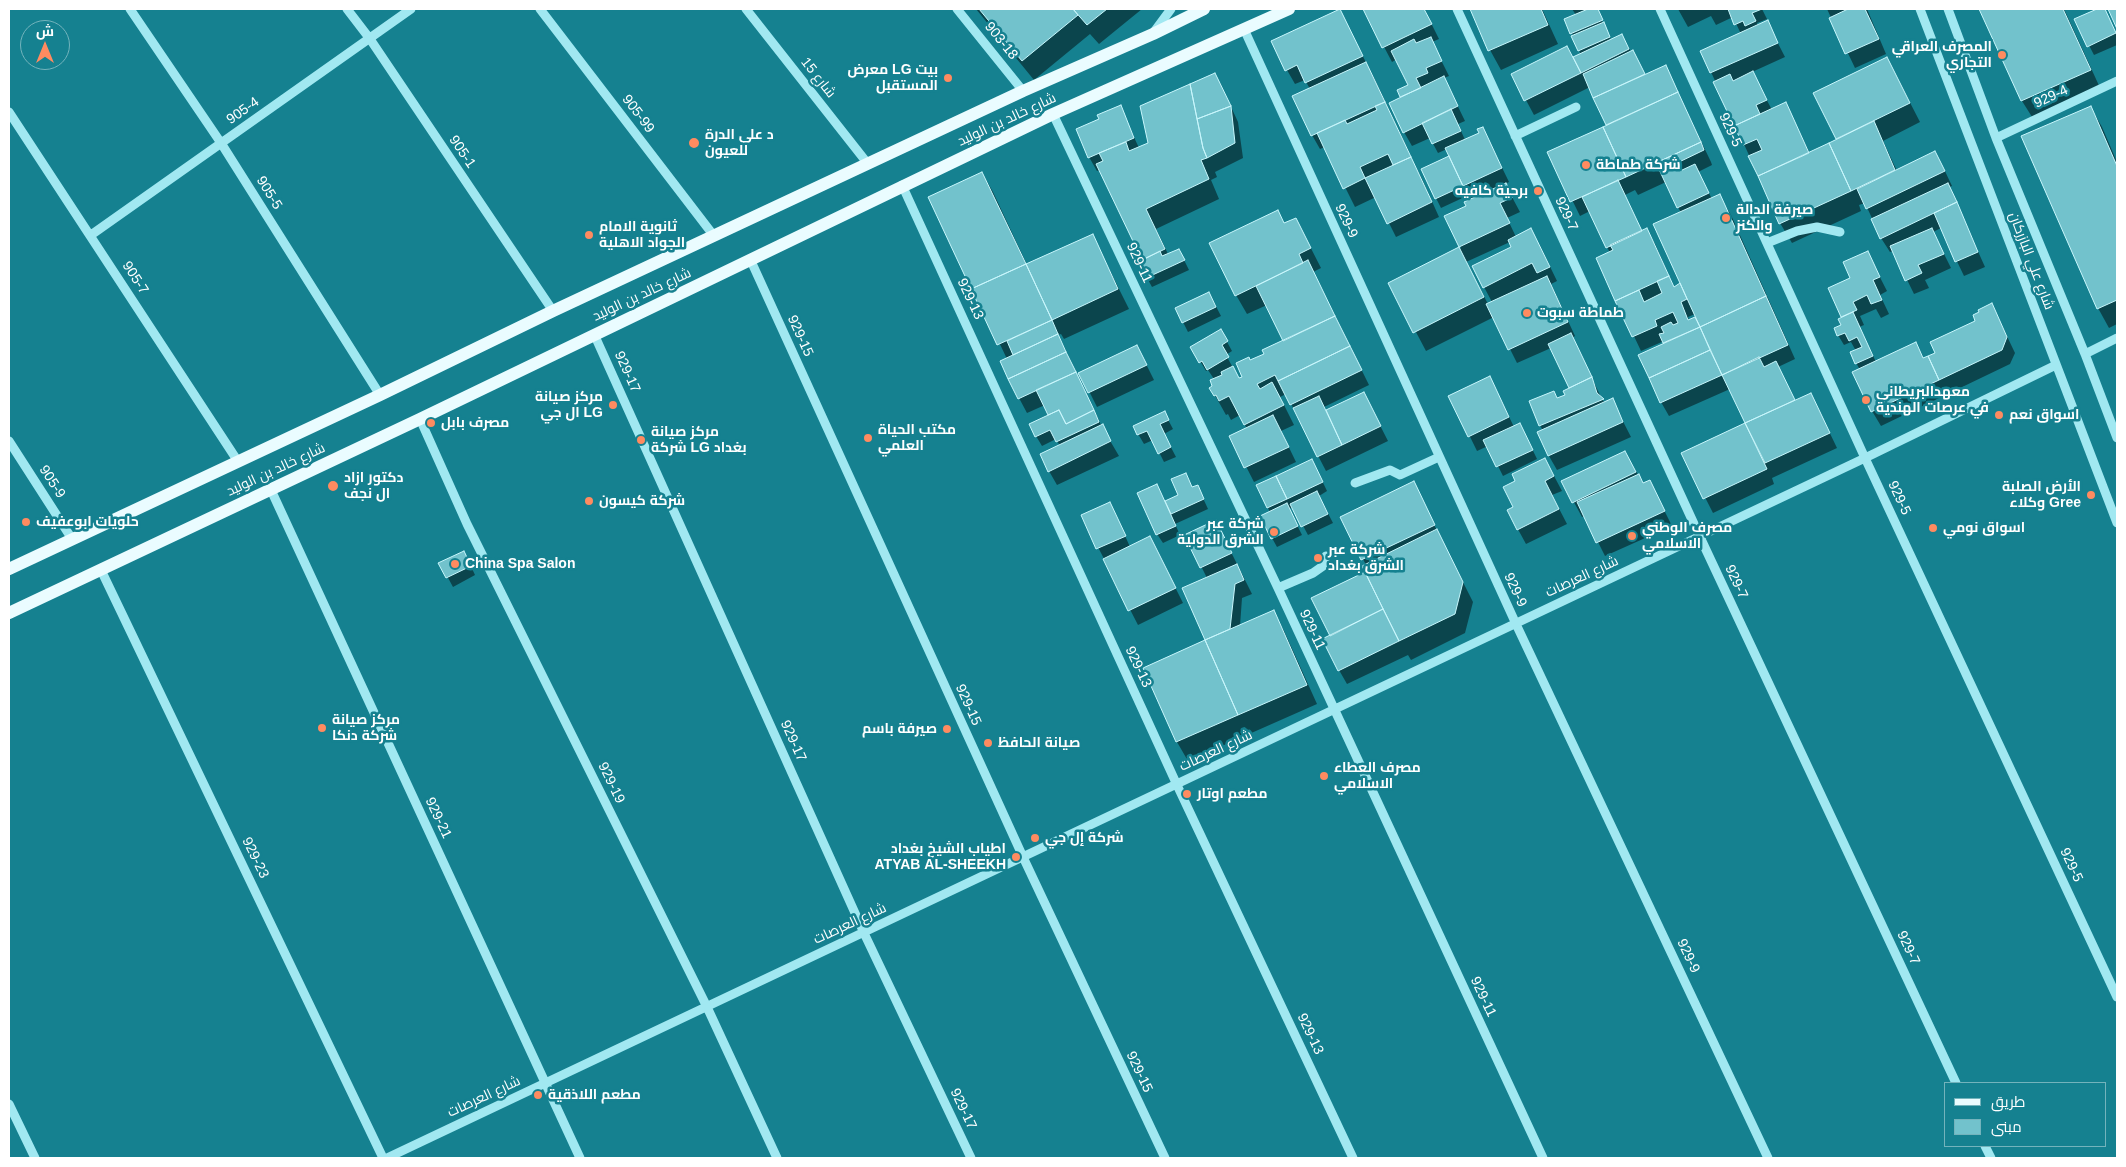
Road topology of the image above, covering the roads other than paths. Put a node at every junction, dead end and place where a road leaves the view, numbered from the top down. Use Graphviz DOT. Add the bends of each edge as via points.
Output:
graph roads {
  1 [pos="130,9"];
  2 [pos="347,9"];
  3 [pos="411,9"];
  4 [pos="540,9"];
  5 [pos="746,9"];
  6 [pos="957,9"];
  7 [pos="1171,9"];
  8 [pos="1204,9"];
  9 [pos="1289,9"];
  10 [pos="1457,9"];
  11 [pos="1660,9"];
  12 [pos="1920,9"];
  13 [pos="1948,9"];
  14 [pos="1244,29"];
  15 [pos="1153,34"];
  16 [pos="370,39"];
  17 [pos="2117,81"];
  18 [pos="1023,91"];
  19 [pos="1576,107"];
  20 [pos="9,112"];
  21 [pos="1053,114"];
  22 [pos="1515,136"];
  23 [pos="1996,138"];
  24 [pos="221,143"];
  25 [pos="868,164"];
  26 [pos="902,185"];
  27 [pos="1840,232"];
  28 [pos="91,235"];
  29 [pos="714,236"];
  30 [pos="1767,243"];
  31 [pos="751,261"];
  32 [pos="552,311"];
  33 [pos="594,334"];
  34 [pos="2117,338"];
  35 [pos="2085,354"];
  36 [pos="2056,365"];
  37 [pos="380,395"];
  38 [pos="420,419"];
  39 [pos="2117,438"];
  40 [pos="9,441"];
  41 [pos="1439,457"];
  42 [pos="1865,458"];
  43 [pos="237,460"];
  44 [pos="1355,483"];
  45 [pos="271,490"];
  46 [pos="2117,523"];
  47 [pos="1700,537"];
  48 [pos="72,539"];
  49 [pos="1326,556"];
  50 [pos="9,569"];
  51 [pos="101,570"];
  52 [pos="1278,588"];
  53 [pos="9,613"];
  54 [pos="1516,624"];
  55 [pos="1334,710"];
  56 [pos="1177,785"];
  57 [pos="1023,857"];
  58 [pos="864,933"];
  59 [pos="2117,997"];
  60 [pos="706,1007"];
  61 [pos="1956,1082"];
  62 [pos="546,1083"];
  63 [pos="9,1104"];
  64 [pos="34,1158"];
  65 [pos="383,1158"];
  66 [pos="387,1158"];
  67 [pos="580,1158"];
  68 [pos="777,1158"];
  69 [pos="971,1158"];
  70 [pos="1165,1158"];
  71 [pos="1353,1158"];
  72 [pos="1543,1158"];
  73 [pos="1768,1158"];
  1 -- 24 [label="street, 905-5"];
  2 -- 16 [label="street, 905-1"];
  3 -- 16 [label="street, 905-4"];
  4 -- 29 [label="street, 905-99"];
  5 -- 25 [label="street, شارع 15"];
  6 -- 18 [label="street, 903-18"];
  7 -- 15 [label="street"];
  8 -- 15 [label="main road, شارع خالد بن الوليد"];
  9 -- 14 [label="main road, شارع خالد بن الوليد"];
  10 -- 22 [label="street, 929-7"];
  11 -- 30 [label="street, 929-5"];
  12 -- 36 [label="street, شارع علي البازركان"];
  13 -- 23 [label="street, شارع علي البازركان"];
  14 -- 21 [label="main road, شارع خالد بن الوليد"];
  14 -- 41 [label="street, 929-9"];
  15 -- 18 [label="main road, شارع خالد بن الوليد"];
  16 -- 24 [label="street, 905-4"];
  16 -- 32 [label="street, 905-1"];
  17 -- 23 [label="street, 929-4"];
  18 -- 25 [label="main road, شارع خالد بن الوليد"];
  19 -- 22 [label="street"];
  20 -- 28 [label="street, 905-7"];
  21 -- 26 [label="main road, شارع خالد بن الوليد"];
  21 -- 52 [label="street, 929-11"];
  22 -- 47 [label="street, 929-7"];
  23 -- 35 [label="street, شارع علي البازركان"];
  24 -- 28 [label="street, 905-4"];
  24 -- 37 [label="street, 905-5"];
  25 -- 29 [label="main road, شارع خالد بن الوليد"];
  26 -- 31 [label="main road, شارع خالد بن الوليد"];
  26 -- 56 [label="street, 929-13"];
  27 -- 30 [label="street" via="1817,227"];
  28 -- 43 [label="street, 905-7"];
  29 -- 32 [label="main road, شارع خالد بن الوليد"];
  30 -- 42 [label="street, 929-5"];
  31 -- 33 [label="main road, شارع خالد بن الوليد"];
  31 -- 57 [label="street, 929-15"];
  32 -- 37 [label="main road, شارع خالد بن الوليد"];
  33 -- 38 [label="main road, شارع خالد بن الوليد"];
  33 -- 58 [label="street, 929-17"];
  34 -- 35 [label="street"];
  35 -- 39 [label="street, شارع علي البازركان"];
  36 -- 42 [label="street, شارع العرصات"];
  36 -- 46 [label="street, شارع علي البازركان"];
  37 -- 43 [label="main road, شارع خالد بن الوليد"];
  38 -- 45 [label="main road, شارع خالد بن الوليد"];
  38 -- 60 [label="street, 929-19" via="467,524"];
  40 -- 48 [label="street, 905-9"];
  41 -- 44 [label="street" via="1400,475 1390,470"];
  41 -- 54 [label="street, 929-9"];
  42 -- 47 [label="street, شارع العرصات"];
  42 -- 59 [label="street, 929-5"];
  43 -- 48 [label="main road, شارع خالد بن الوليد"];
  45 -- 51 [label="main road, شارع خالد بن الوليد"];
  45 -- 62 [label="street, 929-21"];
  47 -- 54 [label="street, شارع العرصات"];
  47 -- 61 [label="street, 929-7"];
  48 -- 50 [label="main road, شارع خالد بن الوليد"];
  49 -- 52 [label="street" via="1323,566"];
  51 -- 53 [label="main road, شارع خالد بن الوليد"];
  51 -- 65 [label="street, 929-23"];
  52 -- 55 [label="street, 929-11"];
  54 -- 55 [label="street, شارع العرصات"];
  54 -- 73 [label="street, 929-9"];
  55 -- 56 [label="street, شارع العرصات"];
  55 -- 72 [label="street, 929-11"];
  56 -- 57 [label="street, شارع العرصات"];
  56 -- 71 [label="street, 929-13"];
  57 -- 58 [label="street, شارع العرصات"];
  57 -- 70 [label="street, 929-15"];
  58 -- 60 [label="street, شارع العرصات"];
  58 -- 69 [label="street, 929-17"];
  60 -- 62 [label="street, شارع العرصات"];
  60 -- 68 [label="street, 929-19"];
  62 -- 66 [label="street, شارع العرصات"];
  62 -- 67 [label="street, 929-21"];
  63 -- 64 [label="street"];
}
